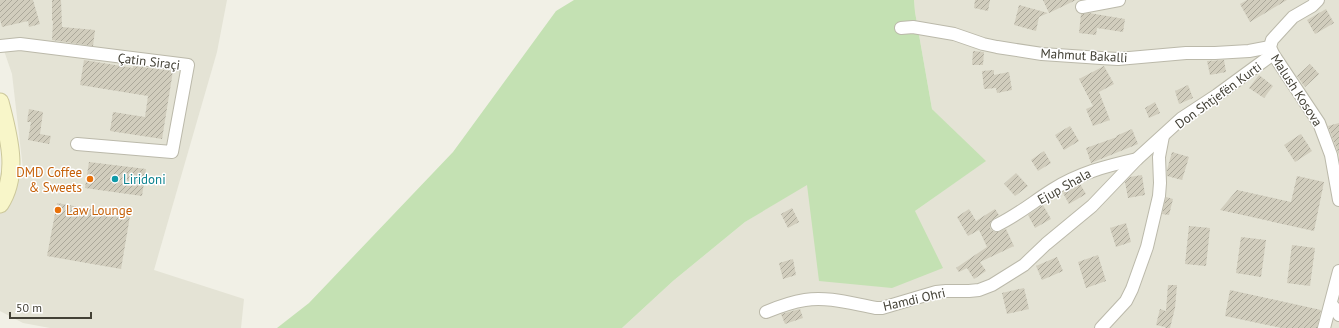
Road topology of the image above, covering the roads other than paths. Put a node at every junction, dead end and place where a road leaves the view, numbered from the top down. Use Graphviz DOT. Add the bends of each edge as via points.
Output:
graph roads {
  1 [pos="1119,0"];
  2 [pos="1318,0"];
  3 [pos="1082,7"];
  4 [pos="901,28"];
  5 [pos="0,46"];
  6 [pos="1271,51"];
  7 [pos="0,102"];
  8 [pos="1163,136"];
  9 [pos="77,144"];
  10 [pos="1137,160"];
  11 [pos="1339,200"];
  12 [pos="0,204"];
  13 [pos="997,225"];
  14 [pos="1339,271"];
  15 [pos="1330,304"];
  16 [pos="766,312"];
  17 [pos="1339,315"];
  18 [pos="1101,328"];
  19 [pos="1324,328"];
  1 -- 3 [label="street"];
  2 -- 6 [label="street, Malush Kosova" via="1293,17 1272,40"];
  4 -- 6 [label="street, Mahmut Bakalli" via="947,33 997,47 1042,54 1101,58"];
  5 -- 9 [label="street, Çatin Siraçi" via="20,44 188,66 172,152"];
  6 -- 8 [label="street, Don Shtjefën Kurti" via="1217,95 1182,118"];
  6 -- 11 [label="street, Malush Kosova" via="1319,123 1331,154"];
  7 -- 12 [label="street" via="11,159 11,173"];
  8 -- 10 [label="street, Don Shtjefën Kurti"];
  8 -- 18 [label="street, Don Shtjefën Kurti" via="1159,157 1159,196 1147,247 1126,301"];
  10 -- 13 [label="street, Ejup Shala" via="1096,168 1078,176"];
  10 -- 16 [label="street, Hamdi Ohri" via="1092,206 1031,259 992,286 969,291 946,290 882,308 813,299"];
  14 -- 15 [label="street"];
  15 -- 17 [label="street"];
  15 -- 19 [label="street"];
}
